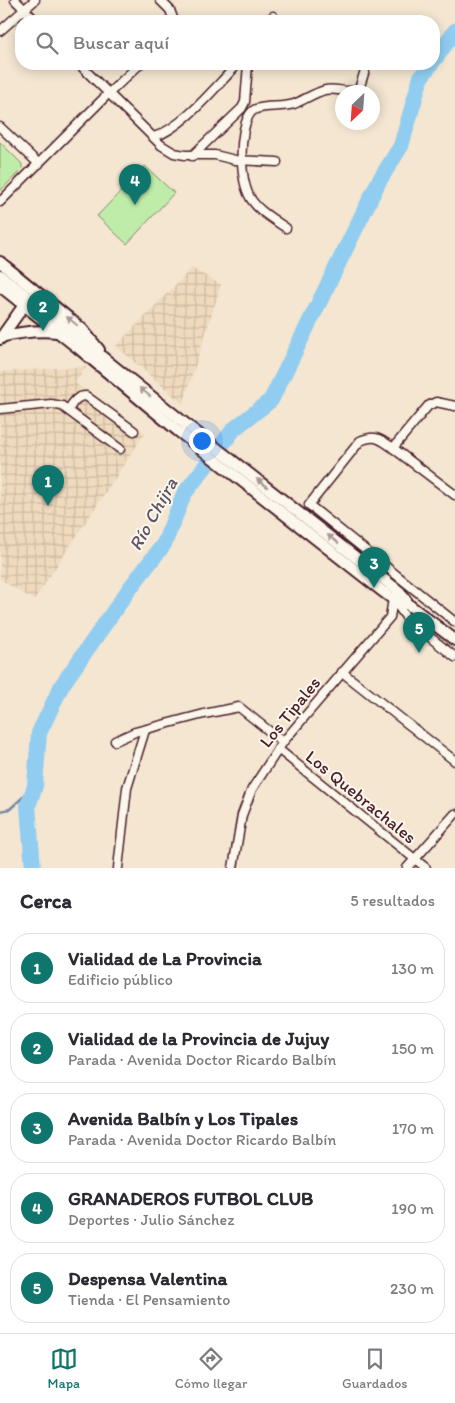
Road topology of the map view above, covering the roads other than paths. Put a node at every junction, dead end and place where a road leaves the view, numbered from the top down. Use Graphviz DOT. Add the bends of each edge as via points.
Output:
graph roads {
  1 [pos="14,0"];
  2 [pos="35,0"];
  3 [pos="160,0"];
  4 [pos="24,10"];
  5 [pos="18,15"];
  6 [pos="29,15"];
  7 [pos="172,15"];
  8 [pos="15,18"];
  9 [pos="0,31"];
  10 [pos="85,70"];
  11 [pos="134,70"];
  12 [pos="232,70"];
  13 [pos="248,70"];
  14 [pos="365,70"];
  15 [pos="109,93"];
  16 [pos="242,108"];
  17 [pos="252,111"];
  18 [pos="0,127"];
  19 [pos="154,137"];
  20 [pos="192,156"];
  21 [pos="242,161"];
  22 [pos="277,162"];
  23 [pos="39,164"];
  24 [pos="0,202"];
  25 [pos="286,228"];
  26 [pos="0,262"];
  27 [pos="0,275"];
  28 [pos="0,286"];
  29 [pos="30,298"];
  30 [pos="57,332"];
  31 [pos="0,338"];
  32 [pos="455,406"];
  33 [pos="0,409"];
  34 [pos="68,410"];
  35 [pos="180,426"];
  36 [pos="134,431"];
  37 [pos="393,448"];
  38 [pos="120,449"];
  39 [pos="455,495"];
  40 [pos="396,596"];
  41 [pos="455,622"];
  42 [pos="455,640"];
  43 [pos="455,657"];
  44 [pos="342,672"];
  45 [pos="145,730"];
  46 [pos="115,741"];
  47 [pos="283,742"];
  48 [pos="278,749"];
  49 [pos="455,761"];
  50 [pos="455,814"];
  51 [pos="415,859"];
  52 [pos="118,868"];
  53 [pos="233,868"];
  54 [pos="407,868"];
  55 [pos="426,868"];
  1 -- 4 [label="street"];
  2 -- 4 [label="street"];
  3 -- 7 [label="street"];
  4 -- 5 [label="street"];
  4 -- 6 [label="street"];
  8 -- 9 [label="street"];
  10 -- 15 [label="street"];
  11 -- 15 [label="street"];
  12 -- 19 [label="street" via="180,123"];
  13 -- 16 [label="street"];
  14 -- 17 [label="street" via="359,89 353,92 327,89 293,104"];
  15 -- 19 [label="street"];
  15 -- 23 [label="street"];
  16 -- 17 [label="street"];
  16 -- 20 [label="street"];
  17 -- 21 [label="street" via="241,146"];
  18 -- 23 [label="street"];
  19 -- 20 [label="street" via="174,153"];
  20 -- 21 [label="street" via="215,155"];
  21 -- 22 [label="street"];
  21 -- 25 [label="street" via="243,182 250,199 258,210"];
  23 -- 24 [label="street"];
  26 -- 29 [label="main road"];
  27 -- 29 [label="main road"];
  28 -- 29 [label="main road"];
  29 -- 30 [label="main road"];
  29 -- 31 [label="main road"];
  35 -- 29 [label="main road, one-way"];
  30 -- 31 [label="main road" via="23,332"];
  30 -- 35 [label="main road"];
  32 -- 37 [label="street" via="436,402 428,406"];
  33 -- 34 [label="street" via="51,404"];
  34 -- 36 [label="street" via="76,399 86,396"];
  34 -- 38 [label="street"];
  35 -- 40 [label="main road"];
  37 -- 39 [label="street"];
  37 -- 41 [label="street" via="371,436 360,441 309,505"];
  40 -- 42 [label="main road"];
  40 -- 43 [label="street" via="408,620"];
  40 -- 44 [label="street, Los Tipales" via="390,616"];
  44 -- 47 [label="street, Los Tipales"];
  44 -- 49 [label="street"];
  45 -- 46 [label="street"];
  45 -- 47 [label="street" via="239,707"];
  45 -- 52 [label="street" via="127,788"];
  47 -- 48 [label="street, Los Tipales"];
  48 -- 51 [label="street, Los Quebrachales"];
  48 -- 53 [label="street, Los Tipales" via="247,800"];
  50 -- 51 [label="street"];
  51 -- 54 [label="street"];
  51 -- 55 [label="street, Los Quebrachales"];
}
